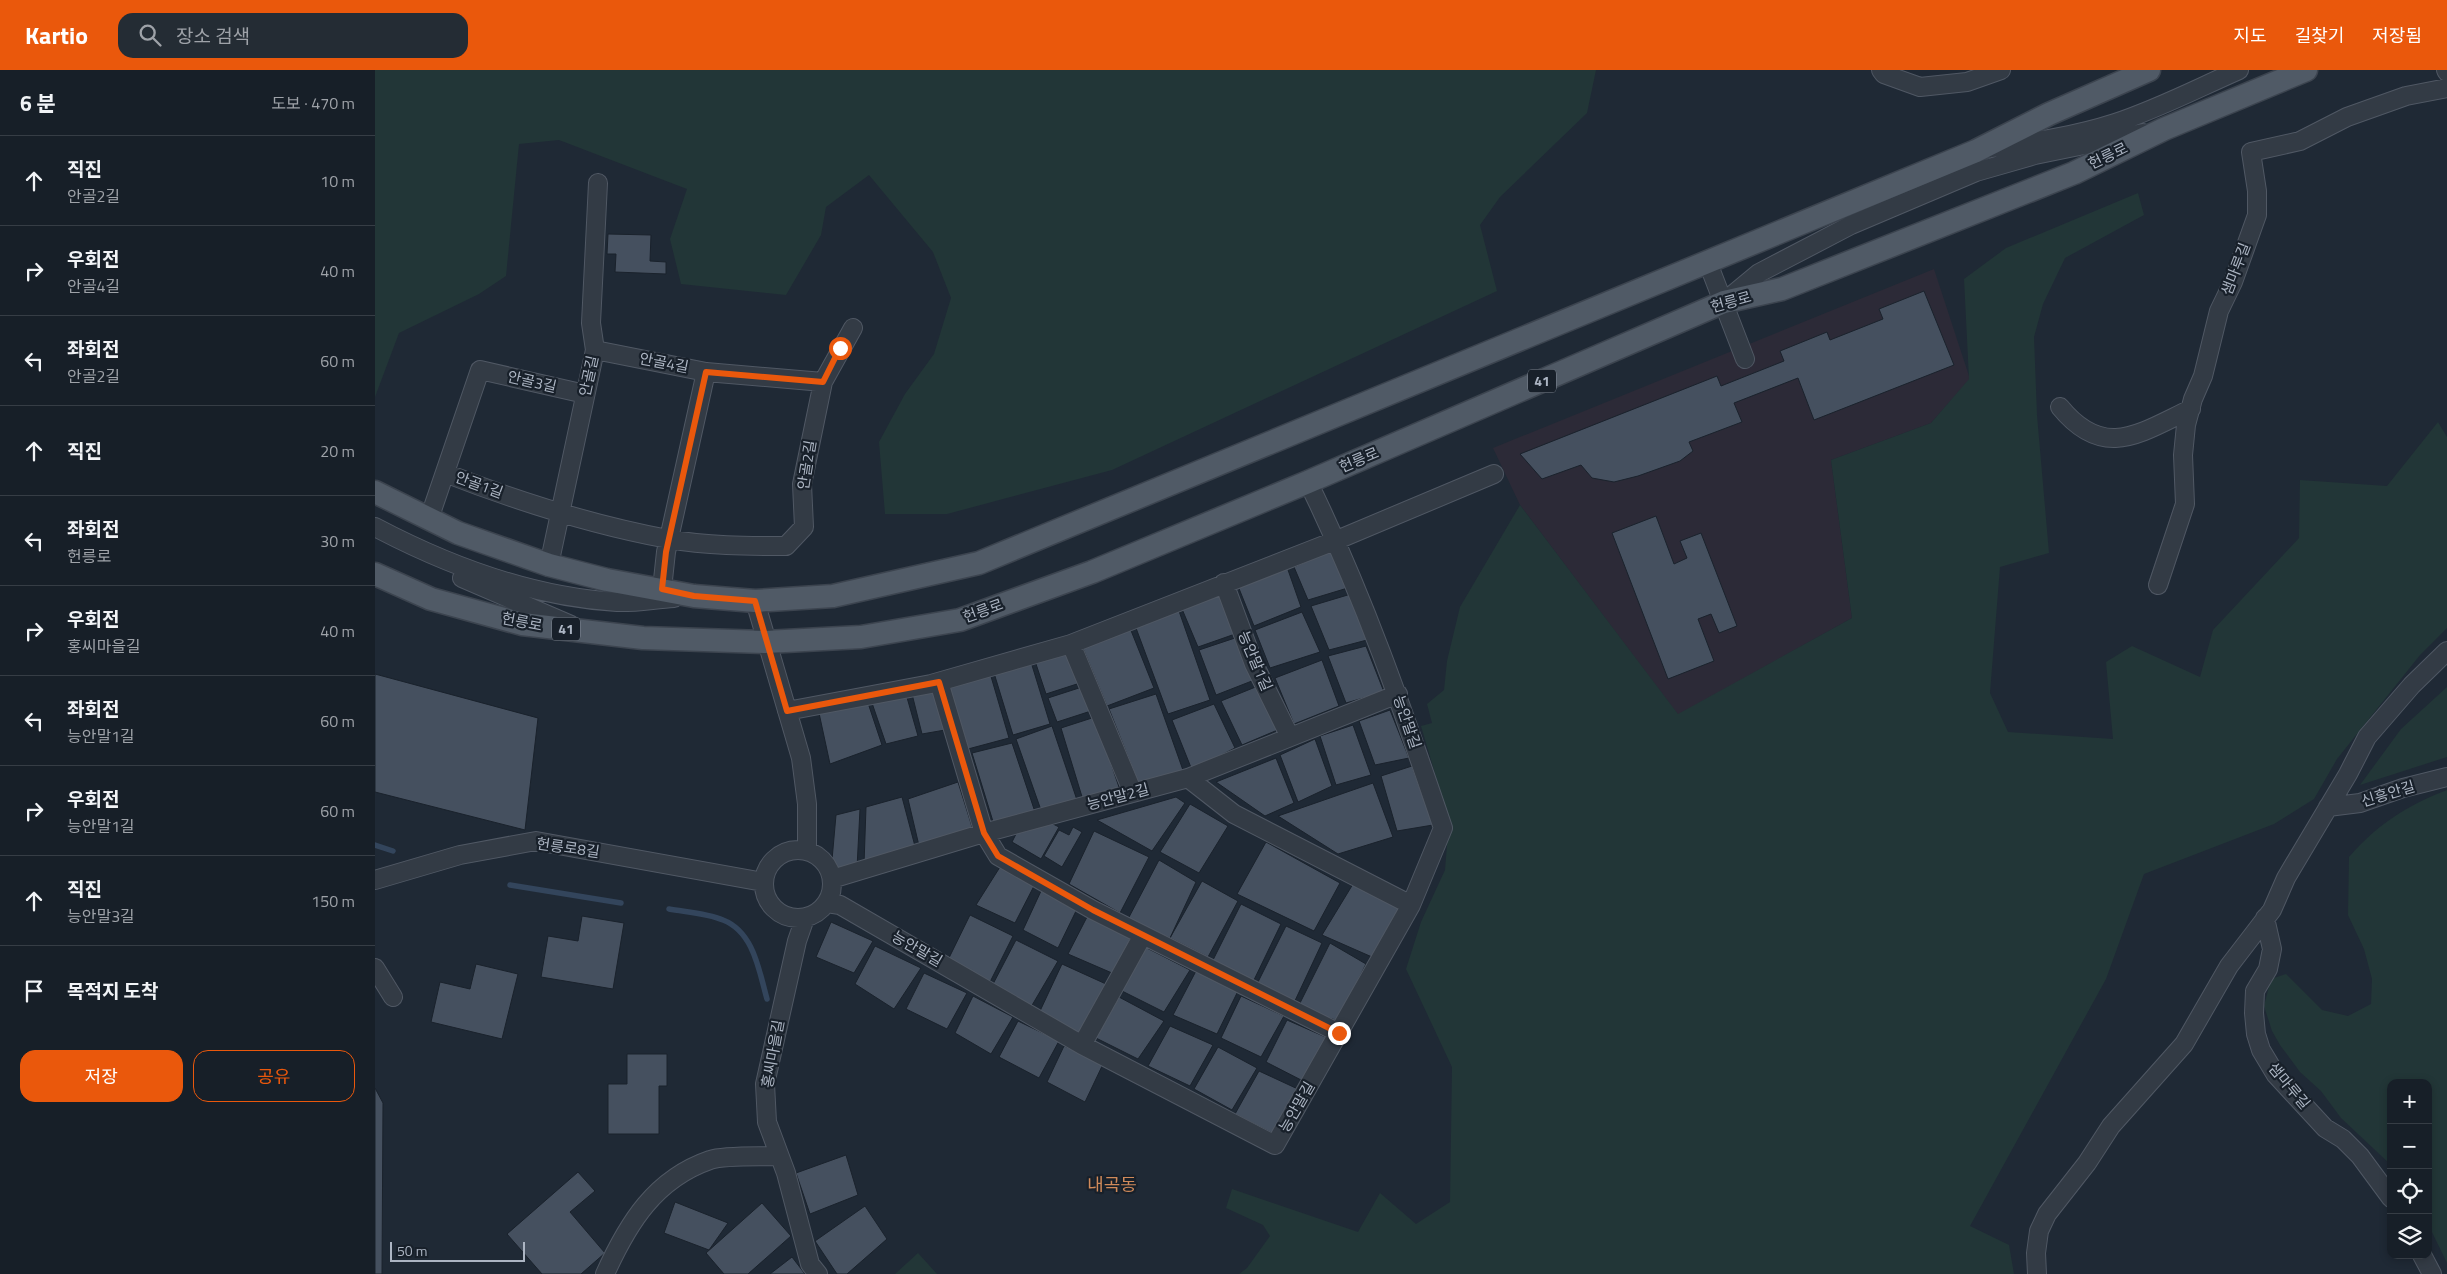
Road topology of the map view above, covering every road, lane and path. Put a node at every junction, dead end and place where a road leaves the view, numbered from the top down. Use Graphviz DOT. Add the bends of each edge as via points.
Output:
graph roads {
  1 [pos="1881,70"];
  2 [pos="2001,70"];
  3 [pos="2149,70"];
  4 [pos="2239,70"];
  5 [pos="2306,70"];
  6 [pos="2447,88"];
  7 [pos="2164,129"];
  8 [pos="1976,151"];
  9 [pos="598,183"];
  10 [pos="1708,263"];
  11 [pos="1724,302"];
  12 [pos="853,328"];
  13 [pos="595,350"];
  14 [pos="1745,359"];
  15 [pos="480,370"];
  16 [pos="706,372"];
  17 [pos="823,382"];
  18 [pos="585,394"];
  19 [pos="2060,407"];
  20 [pos="2191,409"];
  21 [pos="445,472"];
  22 [pos="1494,474"];
  23 [pos="1308,482"];
  24 [pos="375,492"];
  25 [pos="559,512"];
  26 [pos="429,519"];
  27 [pos="375,527"];
  28 [pos="375,539"];
  29 [pos="669,539"];
  30 [pos="1337,540"];
  31 [pos="549,565"];
  32 [pos="375,574"];
  33 [pos="1224,583"];
  34 [pos="2158,585"];
  35 [pos="662,589"];
  36 [pos="694,596"];
  37 [pos="755,601"];
  38 [pos="586,631"];
  39 [pos="766,642"];
  40 [pos="1071,644"];
  41 [pos="2447,651"];
  42 [pos="939,682"];
  43 [pos="1398,694"];
  44 [pos="787,711"];
  45 [pos="1290,737"];
  46 [pos="2447,777"];
  47 [pos="1188,778"];
  48 [pos="1133,793"];
  49 [pos="2328,807"];
  50 [pos="984,833"];
  51 [pos="807,851"];
  52 [pos="832,878"];
  53 [pos="375,880"];
  54 [pos="763,882"];
  55 [pos="827,903"];
  56 [pos="1411,905"];
  57 [pos="805,918"];
  58 [pos="2265,918"];
  59 [pos="1143,935"];
  60 [pos="375,968"];
  61 [pos="393,996"];
  62 [pos="1339,1033"];
  63 [pos="1082,1046"];
  64 [pos="779,1156"];
  65 [pos="2387,1192"];
  66 [pos="2425,1259"];
  67 [pos="605,1274"];
  68 [pos="818,1274"];
  69 [pos="2037,1274"];
  70 [pos="2432,1274"];
  1 -- 2 [label="street" via="1884,74 1921,87 1967,82"];
  3 -- 8 [label="main road" via="2049,114"];
  4 -- 8 [label="street" via="2141,114 2113,123 2059,138"];
  5 -- 7 [label="main road, 헌릉로 / 41"];
  6 -- 20 [label="street, 샘마루길" via="2406,96 2347,117 2300,141 2251,152 2257,215 2219,311"];
  7 -- 11 [label="main road, 헌릉로 / 41" via="2074,173 1782,289"];
  7 -- 11 [label="street" via="2035,155 1976,172 1851,224 1759,273"];
  8 -- 10 [label="main road"];
  9 -- 13 [label="street, 안골길" via="591,323"];
  10 -- 11 [label="street"];
  10 -- 37 [label="main road" via="979,563 833,596"];
  11 -- 14 [label="street"];
  11 -- 23 [label="main road, 헌릉로 / 41"];
  12 -- 17 [label="street, 안골2길"];
  13 -- 16 [label="street, 안골4길"];
  13 -- 18 [label="street, 안골길"];
  15 -- 18 [label="street, 안골3길"];
  15 -- 21 [label="street, 안골1길"];
  16 -- 17 [label="street, 안골4길"];
  16 -- 29 [label="street"];
  17 -- 29 [label="street, 안골2길" via="802,484 804,528 786,546 716,545"];
  18 -- 25 [label="street, 안골길"];
  19 -- 20 [label="street" via="2071,422 2113,440 2137,435"];
  20 -- 34 [label="street, 샘마루길" via="2183,454 2185,504"];
  21 -- 25 [label="street, 안골1길" via="497,493"];
  21 -- 26 [label="street"];
  22 -- 30 [label="street"];
  23 -- 30 [label="street, 능안말길"];
  23 -- 39 [label="main road, 헌릉로 / 41" via="1091,572 960,620 861,637"];
  24 -- 26 [label="main road"];
  25 -- 29 [label="street, 안골2길"];
  25 -- 31 [label="street, 안골길"];
  26 -- 31 [label="main road" via="486,544"];
  27 -- 36 [label="street" via="476,572 547,592 617,602"];
  28 -- 38 [label="street"];
  29 -- 35 [label="street"];
  30 -- 33 [label="street"];
  30 -- 43 [label="street, 능안말길"];
  31 -- 35 [label="main road" via="607,580"];
  32 -- 38 [label="main road, 헌릉로 / 41" via="431,599 522,624"];
  33 -- 40 [label="street"];
  33 -- 45 [label="street, 능안말1길" via="1254,664"];
  35 -- 36 [label="main road"];
  36 -- 37 [label="main road"];
  37 -- 39 [label="street"];
  38 -- 39 [label="main road, 헌릉로 / 41" via="643,638"];
  39 -- 44 [label="street"];
  40 -- 42 [label="street"];
  40 -- 48 [label="street"];
  41 -- 49 [label="street" via="2367,737"];
  42 -- 44 [label="street"];
  42 -- 50 [label="street"];
  43 -- 45 [label="street, 능안말2길"];
  43 -- 56 [label="street, 능안말길" via="1443,828"];
  44 -- 51 [label="street" via="805,785"];
  45 -- 47 [label="street, 능안말2길"];
  46 -- 49 [label="street, 신흥안길" via="2403,788 2360,804"];
  47 -- 48 [label="street, 능안말2길"];
  47 -- 56 [label="street" via="1234,814"];
  48 -- 50 [label="street, 능안말2길"];
  49 -- 58 [label="street"];
  50 -- 52 [label="street, 능안말2길"];
  50 -- 59 [label="street" via="998,856"];
  51 -- 52 [label="street" via="826,864"];
  51 -- 54 [label="street" via="797,849 778,856 771,863"];
  52 -- 55 [label="street"];
  53 -- 54 [label="street, 헌릉로8길" via="460,855 536,841"];
  54 -- 57 [label="street" via="764,892 775,910 795,918"];
  55 -- 57 [label="street" via="814,915"];
  55 -- 63 [label="street, 능안말길" via="840,905"];
  56 -- 62 [label="street, 능안말길"];
  57 -- 64 [label="street, 홍씨마을길" via="765,1084 767,1122"];
  58 -- 65 [label="street, 샘마루길" via="2272,949 2268,969 2255,991 2254,1006 2261,1050 2277,1075 2325,1128 2361,1156"];
  58 -- 69 [label="street" via="2229,966 2184,1044 2111,1126 2047,1214 2039,1231"];
  59 -- 62 [label="street"];
  59 -- 63 [label="street"];
  60 -- 61 [label="street"];
  62 -- 63 [label="street, 능안말길" via="1275,1146"];
  64 -- 67 [label="street" via="712,1159 673,1178 643,1206"];
  64 -- 68 [label="street, 홍씨마을길" via="810,1264"];
  66 -- 70 [label="street"];
}
